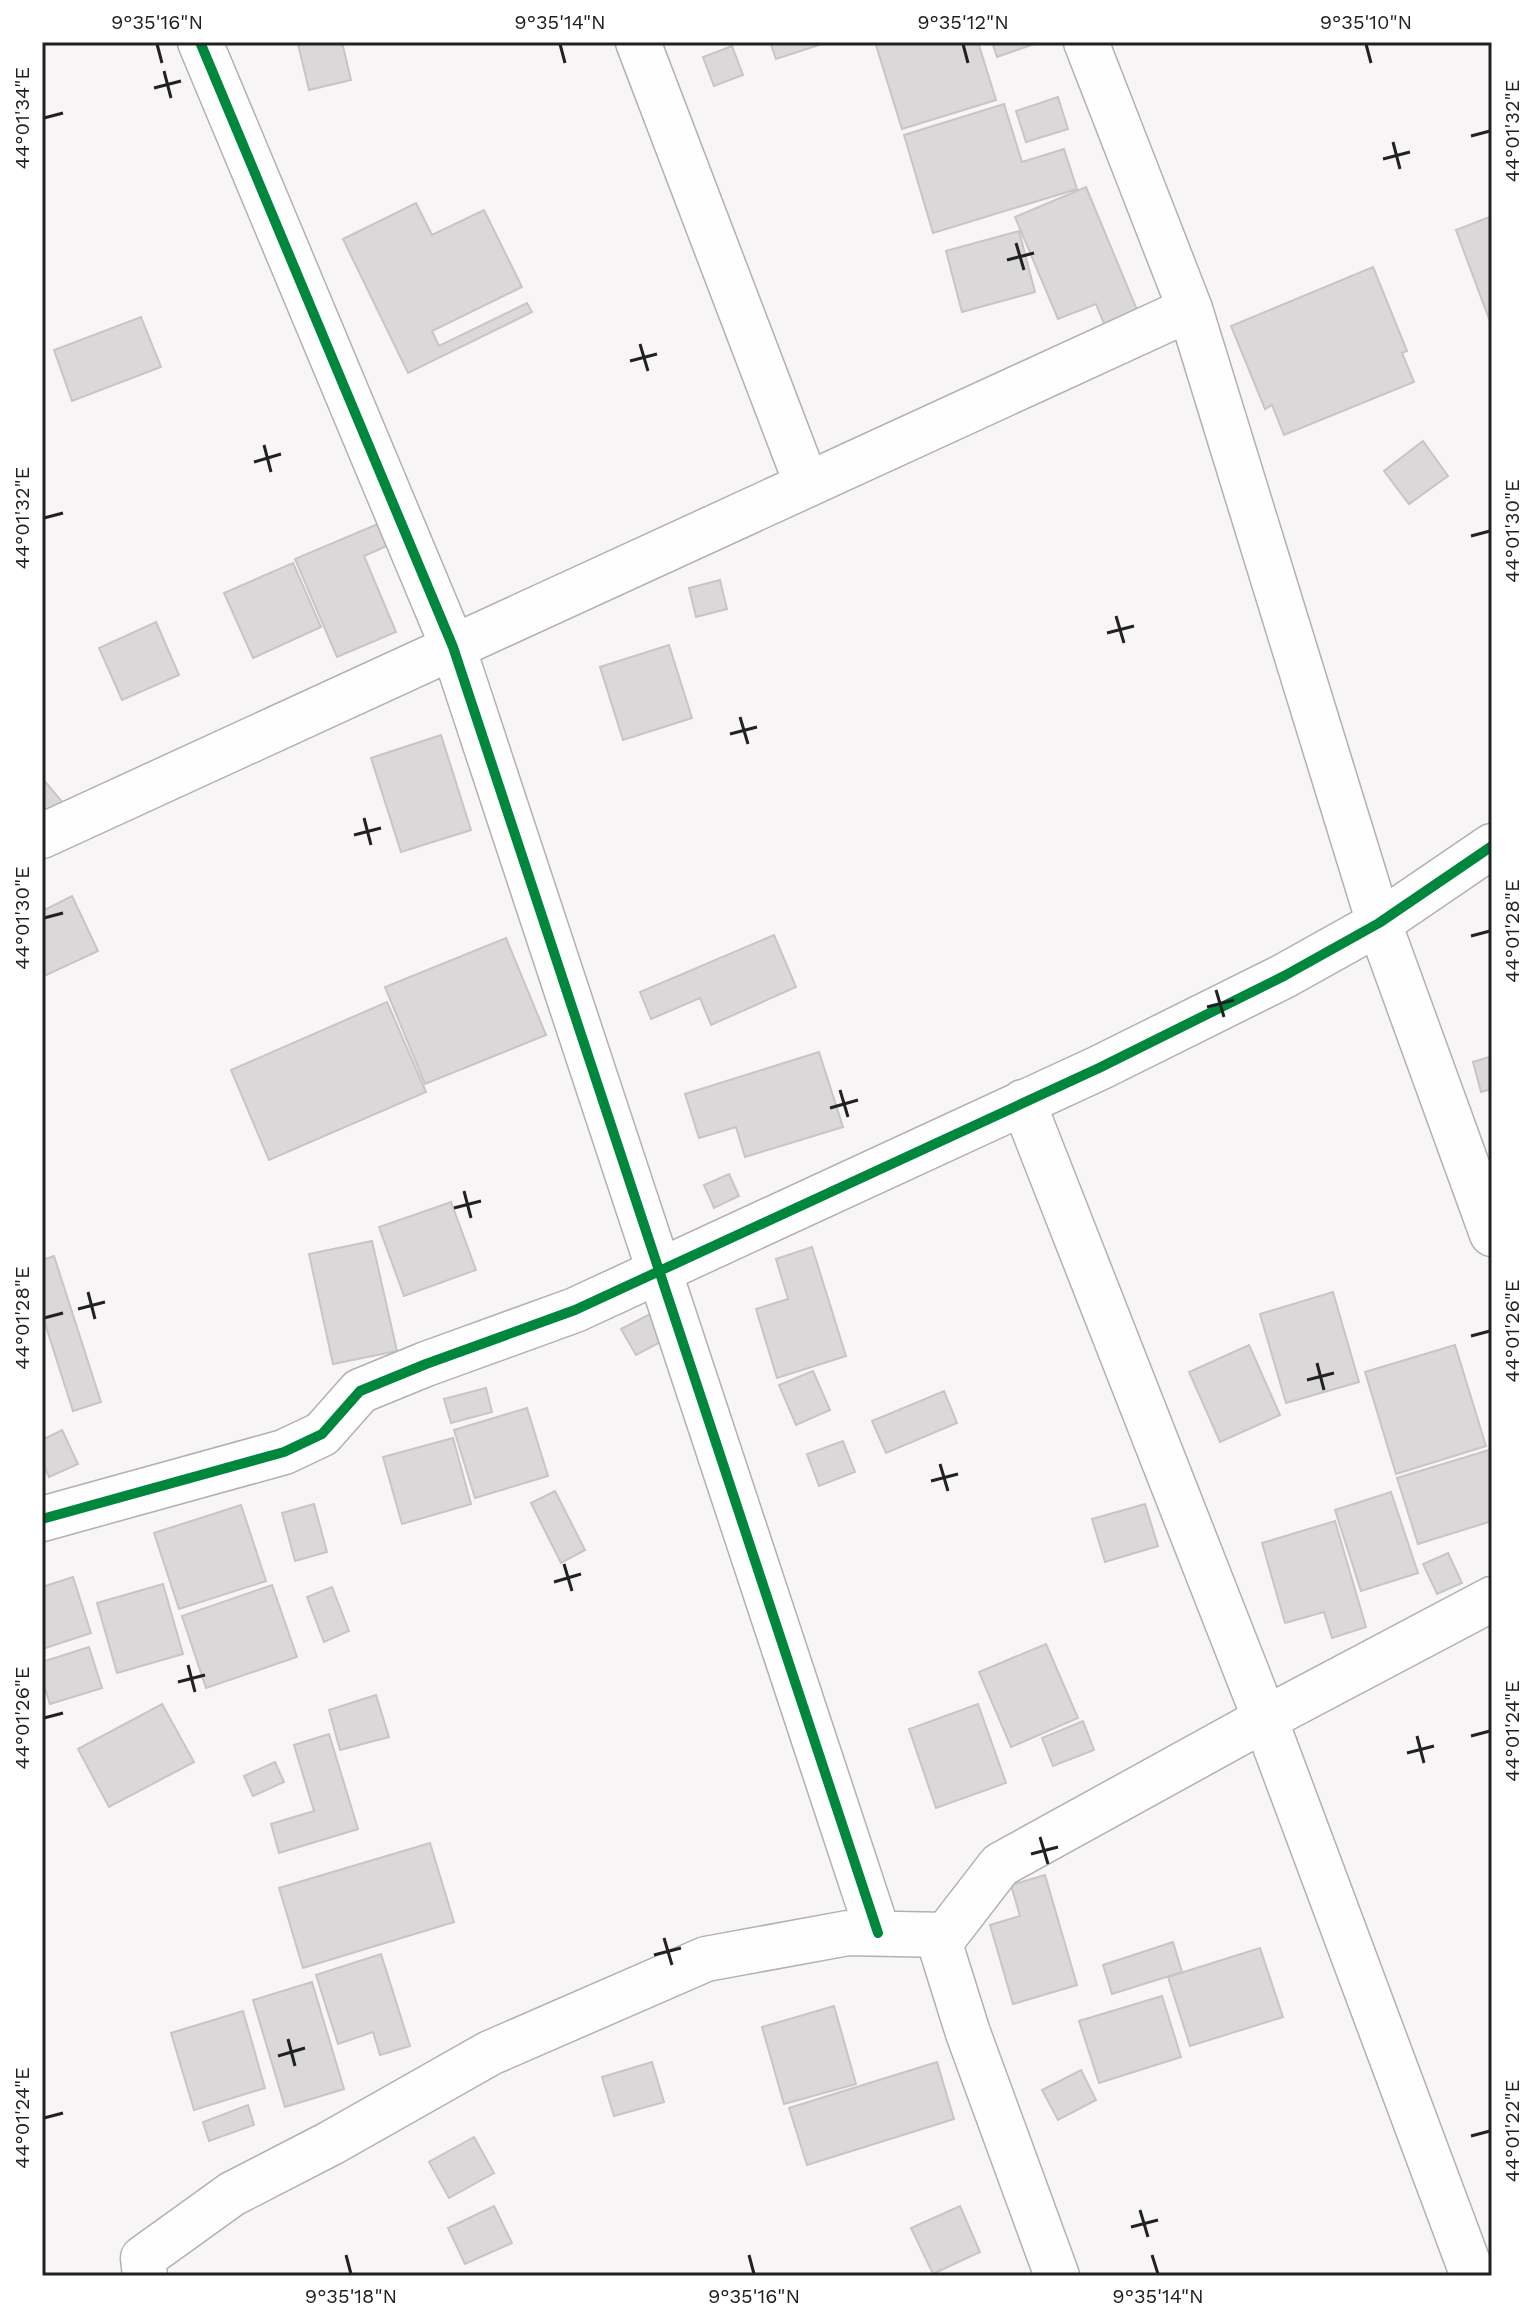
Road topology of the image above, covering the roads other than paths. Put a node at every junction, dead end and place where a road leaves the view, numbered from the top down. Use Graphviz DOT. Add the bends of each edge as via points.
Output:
graph roads {
  1 [pos="200,42"];
  2 [pos="638,42"];
  3 [pos="1086,42"];
  4 [pos="1190,309"];
  5 [pos="807,485"];
  6 [pos="453,647"];
  7 [pos="42,836"];
  8 [pos="1492,846"];
  9 [pos="1379,923"];
  10 [pos="1023,1102"];
  11 [pos="1492,1234"];
  12 [pos="659,1271"];
  13 [pos="42,1519"];
  14 [pos="1492,1599"];
  15 [pos="1265,1719"];
  16 [pos="878,1933"];
  17 [pos="946,1935"];
  18 [pos="145,2276"];
  19 [pos="1057,2276"];
  20 [pos="1473,2276"];
  1 -- 6 [label="street"];
  2 -- 5 [label="street"];
  3 -- 4 [label="street"];
  4 -- 5 [label="street"];
  4 -- 9 [label="street"];
  5 -- 6 [label="street"];
  6 -- 7 [label="street"];
  6 -- 12 [label="street"];
  8 -- 9 [label="street"];
  9 -- 10 [label="street" via="1269,983"];
  9 -- 11 [label="street"];
  10 -- 12 [label="street"];
  10 -- 15 [label="street"];
  12 -- 13 [label="street" via="575,1310 360,1391 322,1434 284,1452"];
  12 -- 16 [label="street"];
  14 -- 15 [label="street"];
  15 -- 17 [label="street" via="1000,1865"];
  15 -- 20 [label="street"];
  16 -- 17 [label="street"];
  16 -- 18 [label="street" via="848,1933 706,1959 490,2053 232,2194 143,2258"];
  17 -- 19 [label="street" via="941,1947 968,2033"];
}
